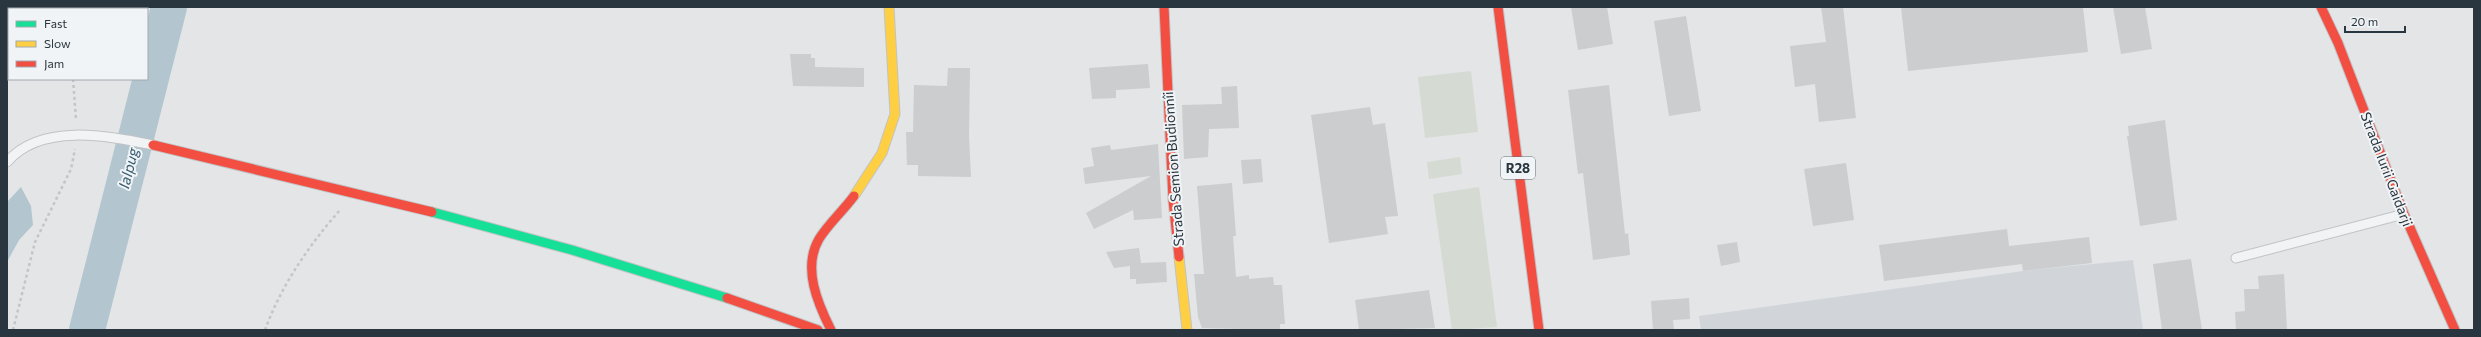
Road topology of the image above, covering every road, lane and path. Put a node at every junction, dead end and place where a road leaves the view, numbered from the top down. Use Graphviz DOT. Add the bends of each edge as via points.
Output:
graph roads {
  1 [pos="889,7"];
  2 [pos="1164,7"];
  3 [pos="1498,7"];
  4 [pos="2322,7"];
  5 [pos="73,80"];
  6 [pos="77,135"];
  7 [pos="153,145"];
  8 [pos="7,162"];
  9 [pos="357,192"];
  10 [pos="2404,214"];
  11 [pos="2236,258"];
  12 [pos="13,330"];
  13 [pos="265,330"];
  14 [pos="818,330"];
  15 [pos="831,330"];
  16 [pos="1187,330"];
  17 [pos="1539,330"];
  18 [pos="2455,330"];
  1 -- 15 [label="street" via="895,114 893,129 876,166 824,231 816,245 813,258 814,285 822,313"];
  2 -- 16 [label="street, Strada Semion Budionnîi" via="1173,200"];
  3 -- 17 [label="street, R28"];
  4 -- 10 [label="street, Strada Iurii Gaidarji"];
  5 -- 6 [label="path"];
  6 -- 7 [label="lane" via="119,138"];
  6 -- 8 [label="lane" via="46,139 14,153"];
  6 -- 12 [label="path" via="71,169 35,242"];
  7 -- 9 [label="street"];
  9 -- 13 [label="path" via="315,238 272,311"];
  9 -- 14 [label="street" via="517,235"];
  10 -- 11 [label="lane"];
  10 -- 18 [label="street, Strada Iurii Gaidarji"];
}
